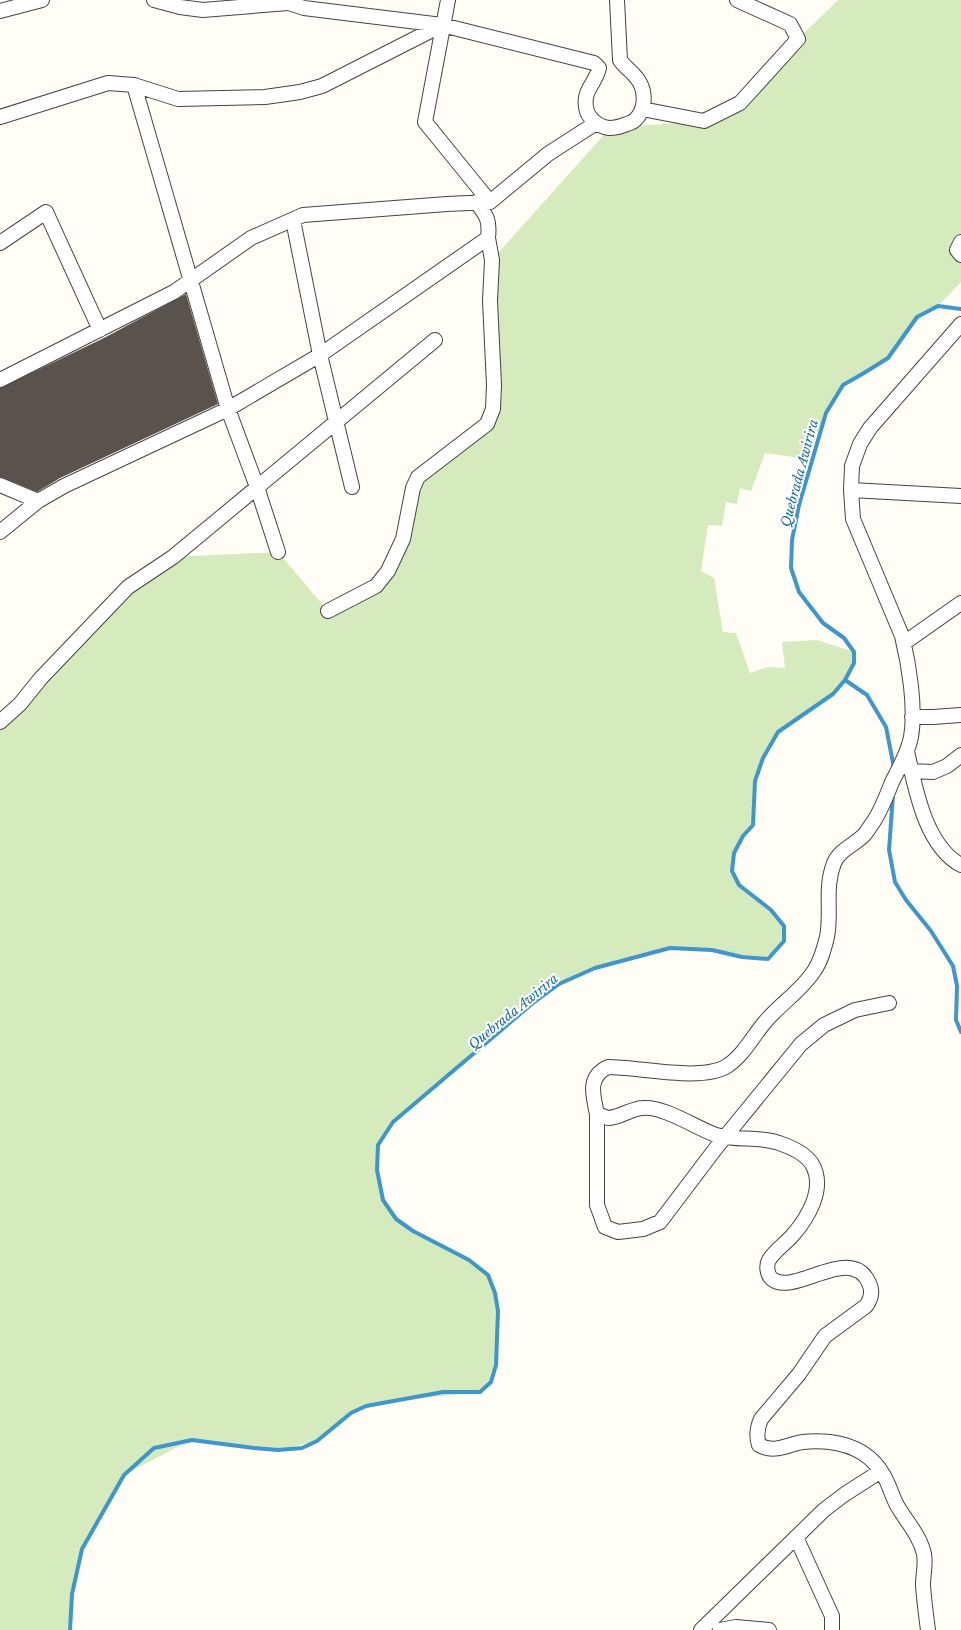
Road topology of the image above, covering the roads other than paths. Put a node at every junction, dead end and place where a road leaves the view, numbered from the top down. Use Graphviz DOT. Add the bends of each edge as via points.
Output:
graph roads {
  1 [pos="42,0"];
  2 [pos="154,0"];
  3 [pos="448,0"];
  4 [pos="617,0"];
  5 [pos="737,0"];
  6 [pos="284,1"];
  7 [pos="0,11"];
  8 [pos="442,25"];
  9 [pos="134,85"];
  10 [pos="642,109"];
  11 [pos="0,117"];
  12 [pos="596,123"];
  13 [pos="476,202"];
  14 [pos="490,202"];
  15 [pos="293,220"];
  16 [pos="488,238"];
  17 [pos="961,242"];
  18 [pos="0,243"];
  19 [pos="961,255"];
  20 [pos="190,281"];
  21 [pos="961,324"];
  22 [pos="100,330"];
  23 [pos="435,340"];
  24 [pos="320,355"];
  25 [pos="0,380"];
  26 [pos="228,409"];
  27 [pos="336,422"];
  28 [pos="0,485"];
  29 [pos="352,487"];
  30 [pos="257,488"];
  31 [pos="851,490"];
  32 [pos="961,496"];
  33 [pos="38,501"];
  34 [pos="0,532"];
  35 [pos="278,552"];
  36 [pos="961,603"];
  37 [pos="328,611"];
  38 [pos="904,642"];
  39 [pos="961,715"];
  40 [pos="912,717"];
  41 [pos="0,722"];
  42 [pos="907,751"];
  43 [pos="961,755"];
  44 [pos="911,770"];
  45 [pos="961,865"];
  46 [pos="889,1003"];
  47 [pos="596,1114"];
  48 [pos="725,1136"];
  49 [pos="881,1471"];
  50 [pos="796,1538"];
  51 [pos="702,1630"];
  52 [pos="720,1630"];
  53 [pos="769,1630"];
  54 [pos="832,1630"];
  55 [pos="928,1630"];
  1 -- 7 [label="street"];
  2 -- 6 [label="street" via="204,10"];
  3 -- 8 [label="street"];
  4 -- 10 [label="street" via="620,60 640,83 644,94"];
  5 -- 10 [label="street" via="790,24 798,39 740,103 704,121"];
  6 -- 8 [label="street" via="304,8"];
  8 -- 9 [label="street" via="322,86 300,92 264,97 178,99"];
  8 -- 12 [label="street" via="594,63 599,68 588,89 586,107 589,116"];
  8 -- 14 [label="street" via="425,122"];
  9 -- 11 [label="street" via="108,83"];
  9 -- 20 [label="street"];
  10 -- 12 [label="street" via="635,120 622,126 610,128"];
  12 -- 14 [label="street" via="548,154"];
  13 -- 14 [label="street"];
  13 -- 15 [label="street" via="303,215"];
  13 -- 16 [label="street" via="487,217"];
  15 -- 20 [label="street" via="251,238"];
  15 -- 24 [label="street"];
  16 -- 24 [label="street"];
  16 -- 37 [label="street" via="492,260 490,301 494,385 493,409 487,424 418,477 413,488 403,539 388,571 376,586"];
  17 -- 19 [label="street" via="957,250"];
  18 -- 22 [label="street" via="46,212"];
  20 -- 22 [label="street" via="174,292"];
  20 -- 26 [label="street"];
  21 -- 31 [label="street" via="870,428 860,444 852,466"];
  22 -- 25 [label="street"];
  23 -- 27 [label="street"];
  24 -- 26 [label="street"];
  24 -- 27 [label="street"];
  26 -- 30 [label="street"];
  26 -- 33 [label="street" via="64,486"];
  27 -- 29 [label="street"];
  27 -- 30 [label="street"];
  28 -- 33 [label="street"];
  30 -- 35 [label="street"];
  30 -- 41 [label="street" via="173,557 128,587 41,678 20,704"];
  31 -- 32 [label="street"];
  31 -- 38 [label="street" via="853,519"];
  33 -- 34 [label="street"];
  36 -- 38 [label="street"];
  38 -- 40 [label="street"];
  39 -- 40 [label="street"];
  40 -- 42 [label="street"];
  42 -- 44 [label="street"];
  42 -- 47 [label="street" via="875,820 864,834 837,858 829,882 824,950 806,982 765,1021 737,1058 718,1071 701,1074 617,1067 603,1070 595,1079 593,1088"];
  43 -- 44 [label="street" via="947,766 933,772"];
  44 -- 45 [label="street" via="923,816 944,852"];
  46 -- 48 [label="street" via="855,1010 824,1025 801,1044"];
  47 -- 48 [label="street" via="608,1118 643,1108 658,1109"];
  47 -- 48 [label="street" via="598,1204 605,1227 618,1232 643,1229 660,1222"];
  48 -- 49 [label="street" via="778,1142 805,1156 816,1174 815,1197 810,1211 793,1235 768,1261 767,1269 772,1279 786,1283 843,1267 860,1272 867,1278 872,1294 866,1306 825,1336 799,1374 761,1419 757,1433 760,1445 772,1449 802,1442 835,1443 855,1448 874,1460"];
  49 -- 50 [label="street" via="829,1506"];
  49 -- 55 [label="street" via="894,1500 920,1542 924,1555 924,1600"];
  50 -- 51 [label="street"];
  50 -- 54 [label="street" via="832,1616"];
  52 -- 53 [label="street" via="736,1627"];
}
